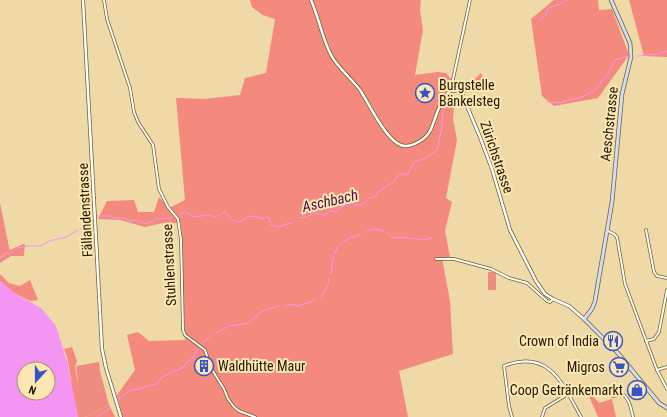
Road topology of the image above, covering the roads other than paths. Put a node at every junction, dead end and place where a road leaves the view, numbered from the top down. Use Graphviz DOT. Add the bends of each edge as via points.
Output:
graph roads {
  1 [pos="84,0"];
  2 [pos="104,0"];
  3 [pos="311,0"];
  4 [pos="470,0"];
  5 [pos="611,0"];
  6 [pos="452,90"];
  7 [pos="646,230"];
  8 [pos="608,231"];
  9 [pos="436,259"];
  10 [pos="667,278"];
  11 [pos="667,290"];
  12 [pos="553,299"];
  13 [pos="584,319"];
  14 [pos="646,341"];
  15 [pos="667,367"];
  16 [pos="658,370"];
  17 [pos="667,389"];
  18 [pos="568,394"];
  19 [pos="613,396"];
  20 [pos="667,408"];
  21 [pos="121,417"];
  22 [pos="255,417"];
  23 [pos="512,417"];
  24 [pos="542,417"];
  25 [pos="580,417"];
  26 [pos="633,417"];
  1 -- 21 [label="street, Fällandenstrasse" via="102,349"];
  2 -- 22 [label="street, Stuhlenstrasse" via="107,19 130,88 134,112 153,145 159,189 168,208 178,220 181,240 183,330 185,335 206,350 211,368 234,407"];
  3 -- 6 [label="street" via="332,57 360,89 380,123 399,145 408,146 425,138 447,93"];
  4 -- 6 [label="street"];
  5 -- 8 [label="main road, Aeschstrasse" via="630,43 631,57 622,94"];
  6 -- 12 [label="street, Zürichstrasse" via="462,94 480,137 513,237 540,288"];
  7 -- 10 [label="street" via="654,272 657,276"];
  8 -- 13 [label="main road, Aeschstrasse" via="595,301"];
  8 -- 14 [label="street" via="617,237 624,280"];
  9 -- 12 [label="street" via="454,259 491,269 527,283 547,301"];
  11 -- 14 [label="street" via="659,332 654,339"];
  12 -- 13 [label="street, Zürichstrasse" via="569,306"];
  13 -- 20 [label="main road, Zürichstrasse" via="617,352 659,403"];
  14 -- 16 [label="street"];
  15 -- 16 [label="street"];
  16 -- 17 [label="street"];
  18 -- 23 [label="street" via="556,375 542,365 527,362 504,366"];
  18 -- 24 [label="street" via="545,408"];
  18 -- 25 [label="street"];
  19 -- 26 [label="street" via="623,394 629,400"];
}
